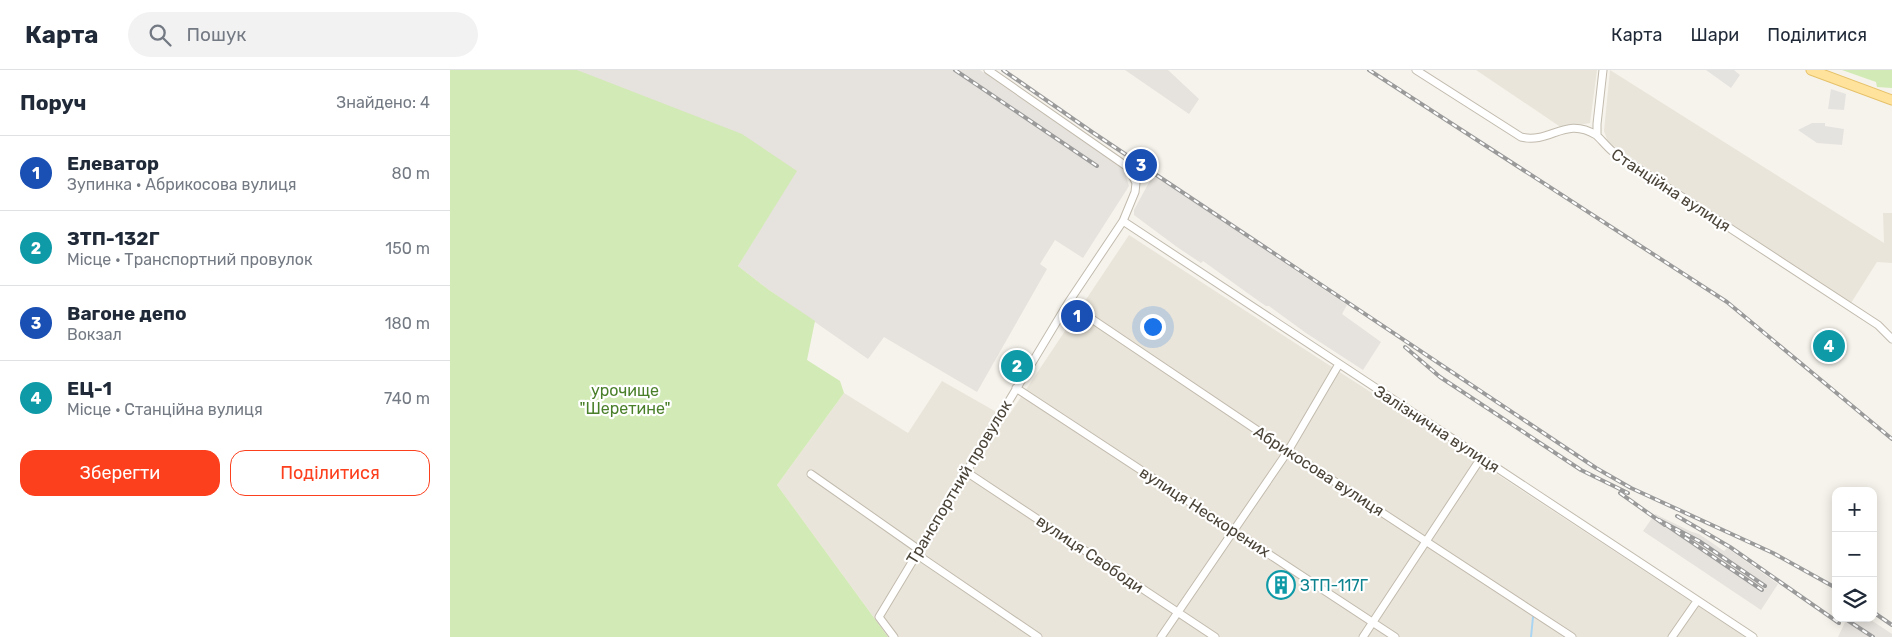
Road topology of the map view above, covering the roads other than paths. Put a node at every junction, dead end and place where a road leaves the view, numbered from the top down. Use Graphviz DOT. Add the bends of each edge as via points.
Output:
graph roads {
  1 [pos="988,70"];
  2 [pos="1416,70"];
  3 [pos="1603,70"];
  4 [pos="1811,70"];
  5 [pos="1892,100"];
  6 [pos="1597,135"];
  7 [pos="1122,221"];
  8 [pos="1068,303"];
  9 [pos="1892,339"];
  10 [pos="1339,364"];
  11 [pos="1016,388"];
  12 [pos="1288,450"];
  13 [pos="1480,458"];
  14 [pos="965,471"];
  15 [pos="811,474"];
  16 [pos="1234,531"];
  17 [pos="1426,540"];
  18 [pos="918,549"];
  19 [pos="1697,601"];
  20 [pos="1178,613"];
  21 [pos="1373,623"];
  22 [pos="894,637"];
  23 [pos="1038,637"];
  24 [pos="1161,637"];
  25 [pos="1215,637"];
  26 [pos="1363,637"];
  27 [pos="1395,637"];
  28 [pos="1572,637"];
  29 [pos="1672,637"];
  30 [pos="1752,637"];
  1 -- 7 [label="street, Транспортний провулок" via="1129,168 1136,183 1135,192"];
  2 -- 6 [label="street, Станційна вулиця" via="1521,137 1539,138 1573,127"];
  3 -- 6 [label="street"];
  4 -- 5 [label="main road"];
  6 -- 9 [label="street, Станційна вулиця" via="1612,151 1872,321"];
  7 -- 8 [label="street, Транспортний провулок"];
  7 -- 10 [label="street, Залізнична вулиця"];
  8 -- 11 [label="street, Транспортний провулок"];
  8 -- 12 [label="street, Абрикосова вулиця"];
  10 -- 12 [label="street"];
  10 -- 13 [label="street, Залізнична вулиця"];
  11 -- 14 [label="street, Транспортний провулок"];
  11 -- 16 [label="street, вулиця Нескорених"];
  12 -- 16 [label="street"];
  12 -- 17 [label="street, Абрикосова вулиця"];
  13 -- 17 [label="street"];
  13 -- 19 [label="street, Залізнична вулиця"];
  14 -- 18 [label="street, Транспортний провулок"];
  14 -- 20 [label="street, вулиця Свободи"];
  15 -- 18 [label="street"];
  16 -- 20 [label="street"];
  16 -- 21 [label="street, вулиця Нескорених"];
  17 -- 21 [label="street"];
  17 -- 28 [label="street, Абрикосова вулиця"];
  18 -- 22 [label="street, Транспортний провулок" via="879,617"];
  18 -- 23 [label="street" via="922,558"];
  19 -- 29 [label="street"];
  19 -- 30 [label="street, Залізнична вулиця"];
  20 -- 24 [label="street"];
  20 -- 25 [label="street, вулиця Свободи"];
  21 -- 26 [label="street"];
  21 -- 27 [label="street, вулиця Нескорених"];
}
